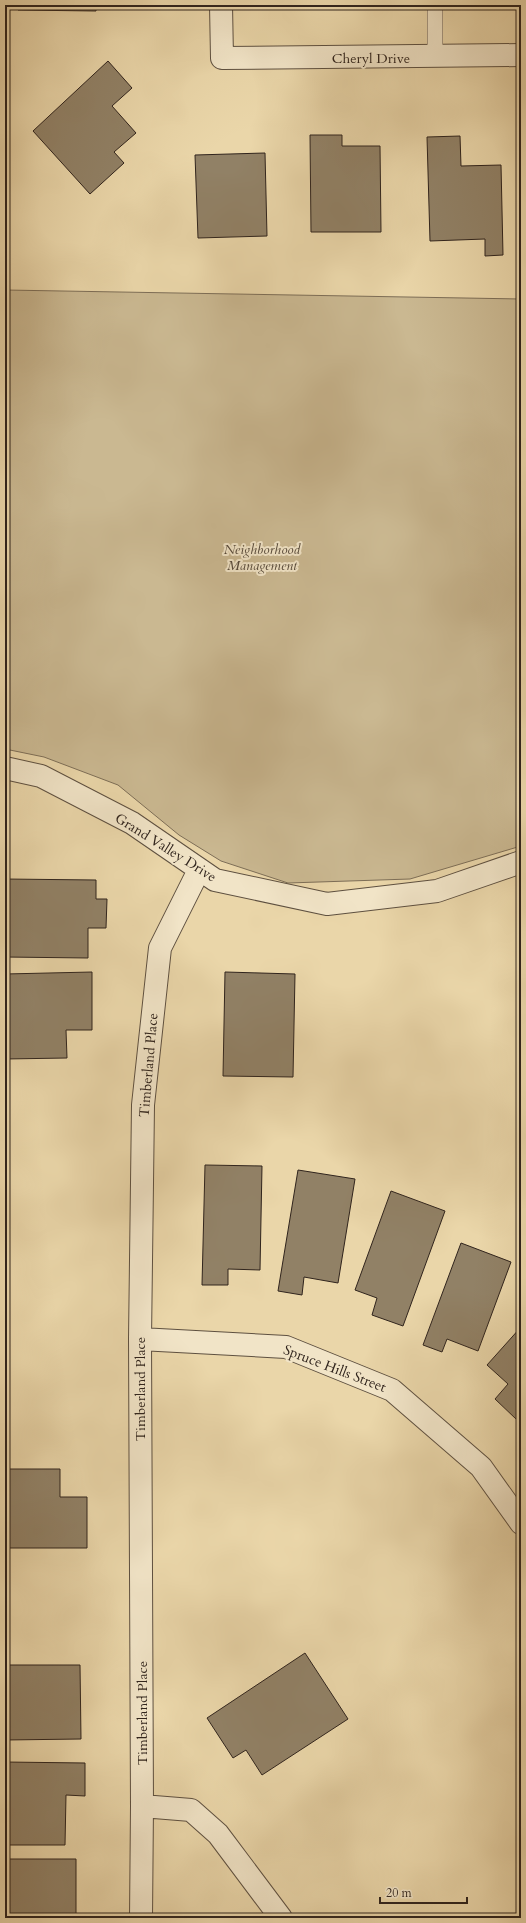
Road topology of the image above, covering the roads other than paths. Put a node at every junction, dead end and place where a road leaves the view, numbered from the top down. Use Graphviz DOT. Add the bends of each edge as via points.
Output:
graph roads {
  1 [pos="221,5"];
  2 [pos="435,5"];
  3 [pos="521,55"];
  4 [pos="434,57"];
  5 [pos="5,768"];
  6 [pos="521,862"];
  7 [pos="200,870"];
  8 [pos="140,1339"];
  9 [pos="521,1523"];
  10 [pos="142,1806"];
  11 [pos="141,1918"];
  12 [pos="281,1918"];
  1 -- 4 [label="street, Cheryl Drive" via="222,58"];
  2 -- 4 [label="lane"];
  3 -- 4 [label="street, Cheryl Drive"];
  5 -- 7 [label="street, Grand Valley Drive" via="41,776 132,823"];
  6 -- 7 [label="street, Grand Valley Drive" via="437,891 327,904 214,880"];
  7 -- 8 [label="street, Timberland Place" via="160,948 143,1105"];
  8 -- 9 [label="street, Spruce Hills Street" via="286,1347 392,1390 481,1467"];
  8 -- 10 [label="street, Timberland Place"];
  10 -- 11 [label="street, Timberland Place"];
  10 -- 12 [label="street" via="191,1810 218,1834"];
}
